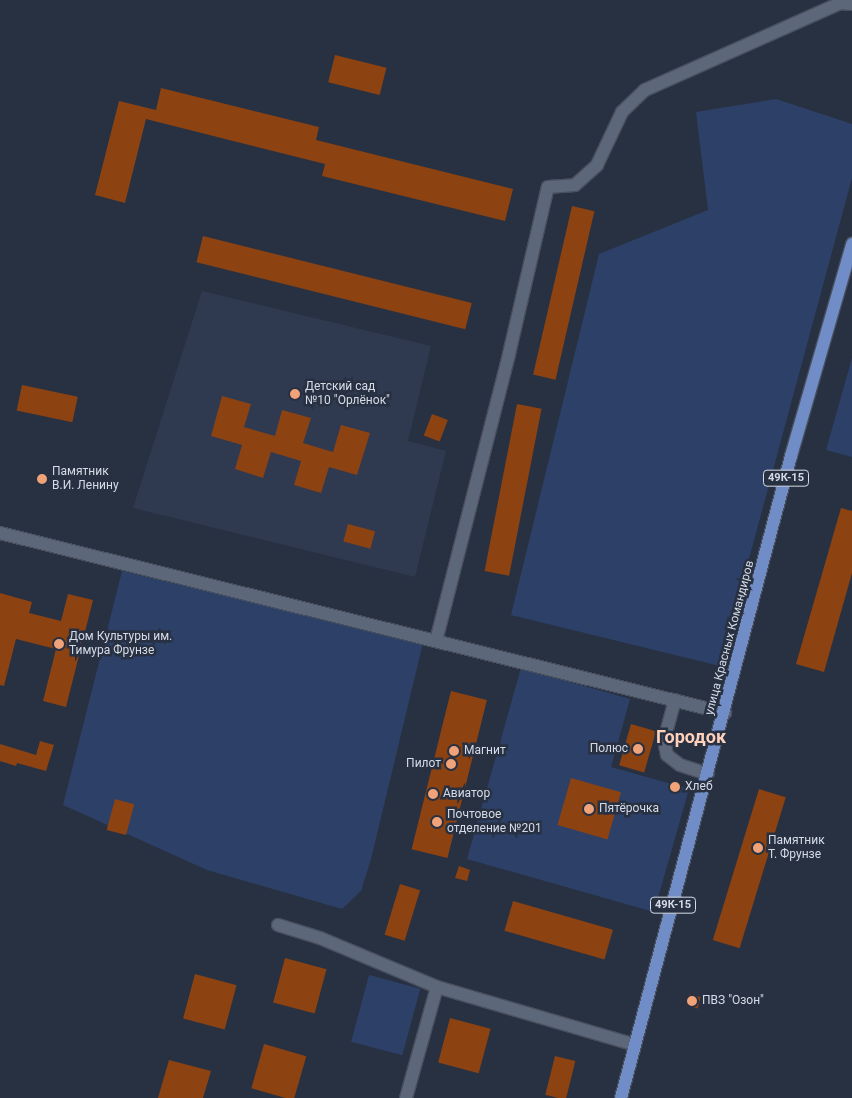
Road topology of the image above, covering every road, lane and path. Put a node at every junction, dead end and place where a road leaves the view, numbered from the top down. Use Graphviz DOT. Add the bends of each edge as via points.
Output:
graph roads {
  1 [pos="852,4"];
  2 [pos="852,244"];
  3 [pos="0,533"];
  4 [pos="436,641"];
  5 [pos="675,700"];
  6 [pos="725,713"];
  7 [pos="708,774"];
  8 [pos="278,925"];
  9 [pos="437,987"];
  10 [pos="635,1045"];
  11 [pos="406,1098"];
  12 [pos="621,1098"];
  1 -- 4 [label="street" via="840,3 645,90 622,112 597,165 575,184 548,187"];
  2 -- 6 [label="main road, улица Красных Командиров / 49К-15" via="791,456"];
  3 -- 4 [label="street"];
  4 -- 5 [label="street"];
  5 -- 6 [label="street"];
  5 -- 7 [label="street" via="664,740 667,755 680,765"];
  6 -- 7 [label="main road, улица Красных Командиров / 49К-15"];
  7 -- 10 [label="main road, улица Красных Командиров / 49К-15"];
  8 -- 9 [label="street" via="320,938"];
  9 -- 10 [label="street"];
  9 -- 11 [label="street"];
  10 -- 12 [label="main road, улица Красных Командиров / 49К-15"];
}
